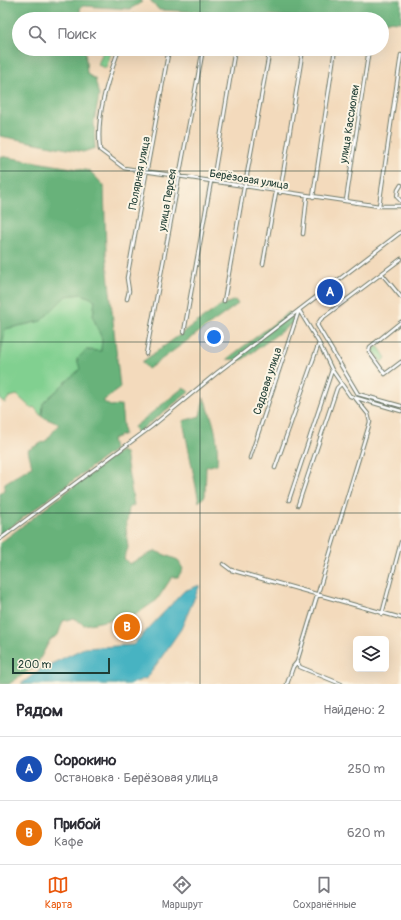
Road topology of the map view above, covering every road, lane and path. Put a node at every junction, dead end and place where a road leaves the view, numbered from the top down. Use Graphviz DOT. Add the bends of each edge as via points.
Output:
graph roads {
  1 [pos="401,55"];
  2 [pos="116,56"];
  3 [pos="168,56"];
  4 [pos="202,56"];
  5 [pos="234,56"];
  6 [pos="269,56"];
  7 [pos="302,56"];
  8 [pos="334,56"];
  9 [pos="368,56"];
  10 [pos="148,172"];
  11 [pos="179,176"];
  12 [pos="212,181"];
  13 [pos="401,185"];
  14 [pos="245,186"];
  15 [pos="278,192"];
  16 [pos="307,196"];
  17 [pos="313,197"];
  18 [pos="346,201"];
  19 [pos="401,201"];
  20 [pos="379,206"];
  21 [pos="401,206"];
  22 [pos="401,232"];
  23 [pos="303,234"];
  24 [pos="401,259"];
  25 [pos="264,264"];
  26 [pos="382,274"];
  27 [pos="401,298"];
  28 [pos="127,299"];
  29 [pos="224,301"];
  30 [pos="299,309"];
  31 [pos="401,322"];
  32 [pos="184,332"];
  33 [pos="319,343"];
  34 [pos="146,354"];
  35 [pos="401,362"];
  36 [pos="332,370"];
  37 [pos="341,384"];
  38 [pos="356,399"];
  39 [pos="401,406"];
  40 [pos="401,411"];
  41 [pos="250,458"];
  42 [pos="276,468"];
  43 [pos="288,500"];
  44 [pos="298,504"];
  45 [pos="0,539"];
  46 [pos="401,542"];
  47 [pos="223,564"];
  48 [pos="318,596"];
  49 [pos="382,614"];
  50 [pos="401,618"];
  51 [pos="297,662"];
  52 [pos="287,684"];
  53 [pos="342,684"];
  1 -- 20 [label="street"];
  2 -- 10 [label="street, Берёзовая улица" via="104,91 98,137 100,150 124,168"];
  3 -- 10 [label="street, Полярная улица"];
  4 -- 11 [label="street, улица Персея"];
  5 -- 12 [label="street"];
  6 -- 14 [label="street"];
  7 -- 15 [label="street"];
  8 -- 17 [label="street"];
  9 -- 18 [label="street, улица Кассиопеи"];
  10 -- 11 [label="street, Берёзовая улица"];
  10 -- 28 [label="street, Полярная улица" via="128,278"];
  11 -- 12 [label="street, Берёзовая улица"];
  11 -- 34 [label="street, улица Персея"];
  12 -- 14 [label="street, Берёзовая улица"];
  12 -- 32 [label="street"];
  13 -- 19 [label="street" via="397,196"];
  14 -- 15 [label="street, Берёзовая улица"];
  14 -- 29 [label="street"];
  15 -- 16 [label="street, Берёзовая улица"];
  15 -- 25 [label="street"];
  16 -- 17 [label="street, Берёзовая улица"];
  16 -- 23 [label="street"];
  17 -- 18 [label="street, Берёзовая улица"];
  18 -- 20 [label="street, Берёзовая улица"];
  20 -- 21 [label="street, Берёзовая улица"];
  22 -- 30 [label="street"];
  24 -- 26 [label="street"];
  26 -- 27 [label="street"];
  26 -- 39 [label="street" via="321,319 317,325 358,394"];
  30 -- 33 [label="street"];
  30 -- 41 [label="street, Садовая улица"];
  30 -- 45 [label="street" via="150,427"];
  31 -- 35 [label="street" via="370,347 369,352 385,374"];
  33 -- 36 [label="street"];
  33 -- 42 [label="street"];
  36 -- 37 [label="street"];
  36 -- 43 [label="street"];
  37 -- 38 [label="street" via="350,396"];
  37 -- 44 [label="street"];
  38 -- 40 [label="street"];
  38 -- 48 [label="street" via="368,414 370,422"];
  46 -- 49 [label="street"];
  47 -- 48 [label="street" via="231,570"];
  48 -- 49 [label="street"];
  48 -- 51 [label="street"];
  49 -- 50 [label="street"];
  51 -- 52 [label="street"];
  51 -- 53 [label="street" via="300,667"];
}
